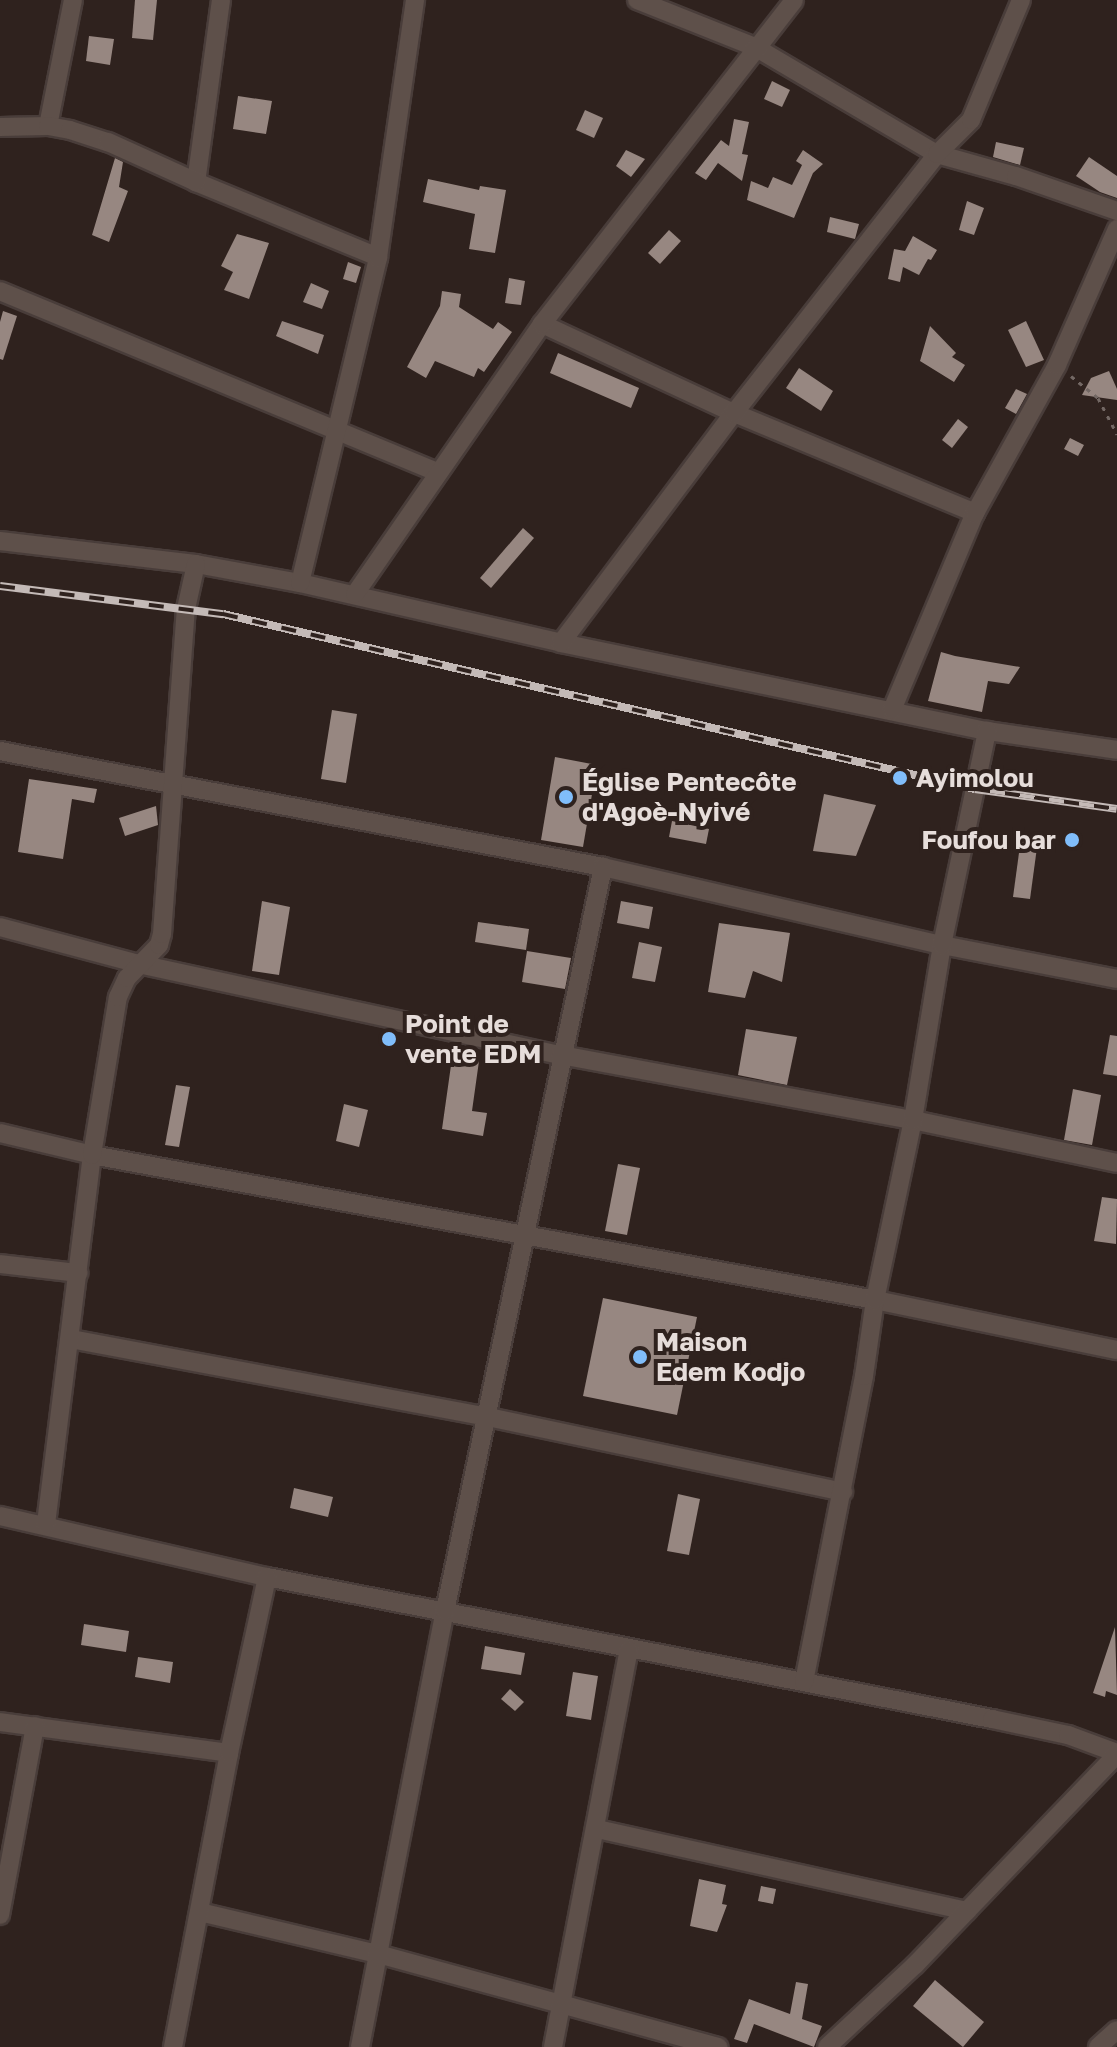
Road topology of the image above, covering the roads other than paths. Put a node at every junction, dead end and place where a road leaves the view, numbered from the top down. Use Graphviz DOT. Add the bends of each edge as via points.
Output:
graph roads {
  1 [pos="73,0"];
  2 [pos="221,0"];
  3 [pos="415,0"];
  4 [pos="637,0"];
  5 [pos="794,0"];
  6 [pos="1021,0"];
  7 [pos="755,47"];
  8 [pos="48,126"];
  9 [pos="0,127"];
  10 [pos="937,154"];
  11 [pos="196,182"];
  12 [pos="1117,211"];
  13 [pos="1117,229"];
  14 [pos="378,257"];
  15 [pos="0,291"];
  16 [pos="542,324"];
  17 [pos="734,413"];
  18 [pos="339,431"];
  19 [pos="438,472"];
  20 [pos="975,513"];
  21 [pos="0,541"];
  22 [pos="196,564"];
  23 [pos="300,583"];
  24 [pos="355,594"];
  25 [pos="561,643"];
  26 [pos="892,710"];
  27 [pos="987,731"];
  28 [pos="1117,750"];
  29 [pos="0,751"];
  30 [pos="173,786"];
  31 [pos="603,867"];
  32 [pos="0,927"];
  33 [pos="942,945"];
  34 [pos="139,964"];
  35 [pos="1117,979"];
  36 [pos="561,1055"];
  37 [pos="913,1120"];
  38 [pos="0,1133"];
  39 [pos="92,1155"];
  40 [pos="1117,1163"];
  41 [pos="526,1234"];
  42 [pos="0,1264"];
  43 [pos="78,1273"];
  44 [pos="875,1300"];
  45 [pos="71,1339"];
  46 [pos="1117,1350"];
  47 [pos="488,1417"];
  48 [pos="843,1492"];
  49 [pos="0,1516"];
  50 [pos="46,1524"];
  51 [pos="267,1577"];
  52 [pos="445,1611"];
  53 [pos="629,1650"];
  54 [pos="804,1682"];
  55 [pos="0,1722"];
  56 [pos="35,1726"];
  57 [pos="229,1753"];
  58 [pos="1117,1753"];
  59 [pos="597,1829"];
  60 [pos="0,1909"];
  61 [pos="967,1911"];
  62 [pos="200,1912"];
  63 [pos="378,1954"];
  64 [pos="562,2006"];
  65 [pos="1117,2030"];
  66 [pos="1117,2036"];
  67 [pos="1098,2046"];
  68 [pos="173,2047"];
  69 [pos="360,2047"];
  70 [pos="553,2047"];
  71 [pos="719,2047"];
  72 [pos="827,2047"];
  1 -- 8 [label="street"];
  2 -- 11 [label="street"];
  3 -- 14 [label="street"];
  4 -- 7 [label="street"];
  5 -- 7 [label="street"];
  6 -- 10 [label="street" via="971,120"];
  7 -- 10 [label="street"];
  7 -- 16 [label="street"];
  8 -- 9 [label="street"];
  8 -- 11 [label="street" via="108,142"];
  10 -- 12 [label="street"];
  10 -- 17 [label="street"];
  11 -- 14 [label="street"];
  13 -- 20 [label="street" via="1057,365"];
  14 -- 18 [label="street"];
  15 -- 18 [label="street"];
  16 -- 17 [label="street"];
  16 -- 19 [label="street"];
  17 -- 20 [label="street"];
  17 -- 25 [label="street"];
  18 -- 19 [label="street"];
  18 -- 23 [label="street"];
  19 -- 24 [label="street"];
  20 -- 26 [label="street"];
  21 -- 22 [label="street"];
  22 -- 23 [label="street"];
  22 -- 30 [label="street" via="186,609"];
  23 -- 24 [label="street"];
  24 -- 25 [label="street"];
  25 -- 26 [label="street"];
  26 -- 27 [label="street"];
  27 -- 28 [label="street"];
  27 -- 33 [label="street"];
  29 -- 30 [label="street"];
  30 -- 31 [label="street"];
  30 -- 34 [label="street" via="162,934 159,945"];
  31 -- 33 [label="street"];
  31 -- 36 [label="street"];
  32 -- 34 [label="street"];
  33 -- 35 [label="street"];
  33 -- 37 [label="street"];
  34 -- 36 [label="street"];
  34 -- 39 [label="street" via="118,997"];
  36 -- 37 [label="street"];
  36 -- 41 [label="street"];
  37 -- 40 [label="street"];
  37 -- 44 [label="street"];
  38 -- 39 [label="street"];
  39 -- 41 [label="street"];
  39 -- 43 [label="street"];
  41 -- 44 [label="street"];
  41 -- 47 [label="street"];
  42 -- 43 [label="street"];
  43 -- 45 [label="street"];
  44 -- 46 [label="street"];
  44 -- 48 [label="street"];
  45 -- 47 [label="street"];
  45 -- 50 [label="street"];
  47 -- 48 [label="street"];
  47 -- 52 [label="street"];
  48 -- 54 [label="street"];
  49 -- 50 [label="street"];
  50 -- 51 [label="street"];
  51 -- 52 [label="street"];
  51 -- 57 [label="street"];
  52 -- 53 [label="street"];
  52 -- 63 [label="street"];
  53 -- 54 [label="street"];
  53 -- 59 [label="street"];
  54 -- 58 [label="street" via="1068,1735"];
  55 -- 56 [label="street"];
  56 -- 57 [label="street"];
  56 -- 60 [label="street"];
  57 -- 62 [label="street"];
  58 -- 61 [label="street"];
  59 -- 61 [label="street"];
  59 -- 64 [label="street"];
  61 -- 72 [label="street"];
  62 -- 63 [label="street"];
  62 -- 68 [label="street"];
  63 -- 64 [label="street"];
  63 -- 69 [label="street"];
  64 -- 70 [label="street"];
  64 -- 71 [label="street"];
  65 -- 67 [label="street"];
  66 -- 67 [label="street"];
}
